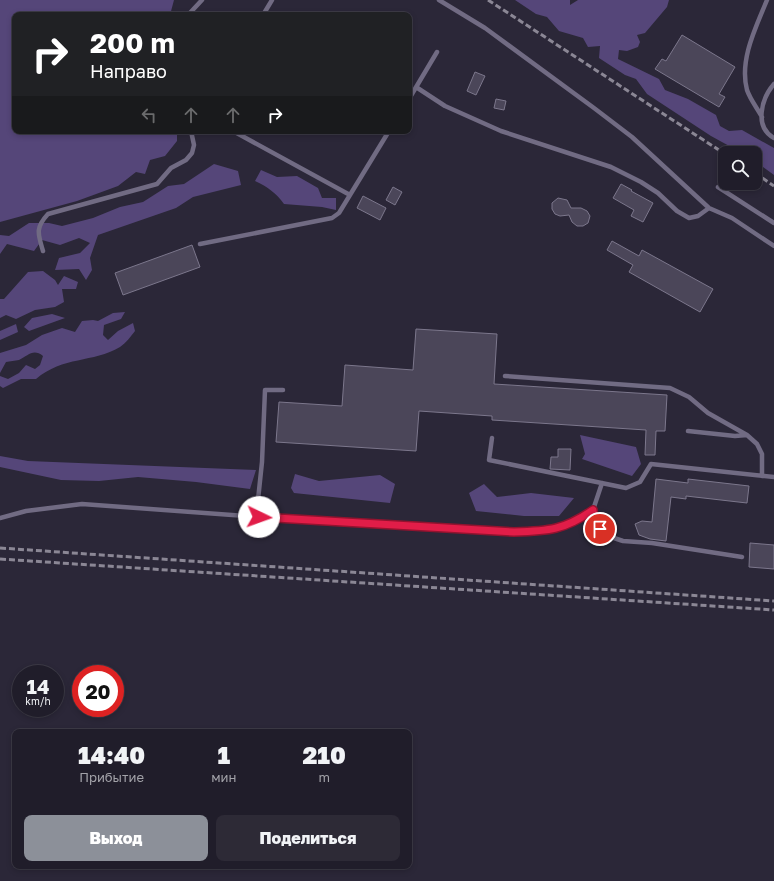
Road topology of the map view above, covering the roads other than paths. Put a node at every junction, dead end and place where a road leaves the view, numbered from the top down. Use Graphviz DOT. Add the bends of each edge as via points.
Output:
graph roads {
  1 [pos="202,0"];
  2 [pos="272,0"];
  3 [pos="439,0"];
  4 [pos="767,0"];
  5 [pos="191,12"];
  6 [pos="265,12"];
  7 [pos="437,52"];
  8 [pos="774,84"];
  9 [pos="416,87"];
  10 [pos="412,94"];
  11 [pos="762,117"];
  12 [pos="192,134"];
  13 [pos="238,134"];
  14 [pos="387,134"];
  15 [pos="774,138"];
  16 [pos="723,190"];
  17 [pos="350,195"];
  18 [pos="709,208"];
  19 [pos="774,223"];
  20 [pos="200,244"];
  21 [pos="774,246"];
  22 [pos="43,251"];
  23 [pos="505,376"];
  24 [pos="283,390"];
  25 [pos="688,430"];
  26 [pos="747,435"];
  27 [pos="492,438"];
  28 [pos="762,476"];
  29 [pos="774,477"];
  30 [pos="602,483"];
  31 [pos="593,510"];
  32 [pos="259,517"];
  33 [pos="0,518"];
  34 [pos="742,557"];
  1 -- 5 [label="lane"];
  2 -- 6 [label="lane"];
  3 -- 18 [label="lane" via="485,28 632,137"];
  4 -- 11 [label="lane" via="749,45 746,66 747,89"];
  7 -- 9 [label="lane"];
  8 -- 11 [label="lane" via="762,107"];
  9 -- 10 [label="lane"];
  9 -- 18 [label="lane" via="445,106 501,131 611,167 658,193 677,211 689,218 698,216"];
  11 -- 15 [label="lane" via="762,123 769,136"];
  12 -- 22 [label="lane" via="194,145 192,153 186,160 171,168 157,184 48,214 40,222 38,232"];
  13 -- 17 [label="lane"];
  14 -- 17 [label="lane"];
  16 -- 19 [label="lane"];
  17 -- 20 [label="lane" via="339,213 332,218"];
  18 -- 21 [label="lane" via="732,218"];
  23 -- 26 [label="lane" via="670,388 689,397 708,412"];
  24 -- 32 [label="lane" via="265,390"];
  25 -- 26 [label="lane" via="735,436"];
  26 -- 28 [label="lane" via="757,444 762,454"];
  27 -- 30 [label="lane" via="489,460"];
  28 -- 29 [label="lane"];
  28 -- 30 [label="lane" via="652,464 640,482 626,488"];
  30 -- 31 [label="lane"];
  31 -- 32 [label="lane" via="561,528 514,532"];
  31 -- 34 [label="lane" via="594,520 600,529 611,537 623,541"];
  32 -- 33 [label="lane" via="82,504 26,511"];
}
